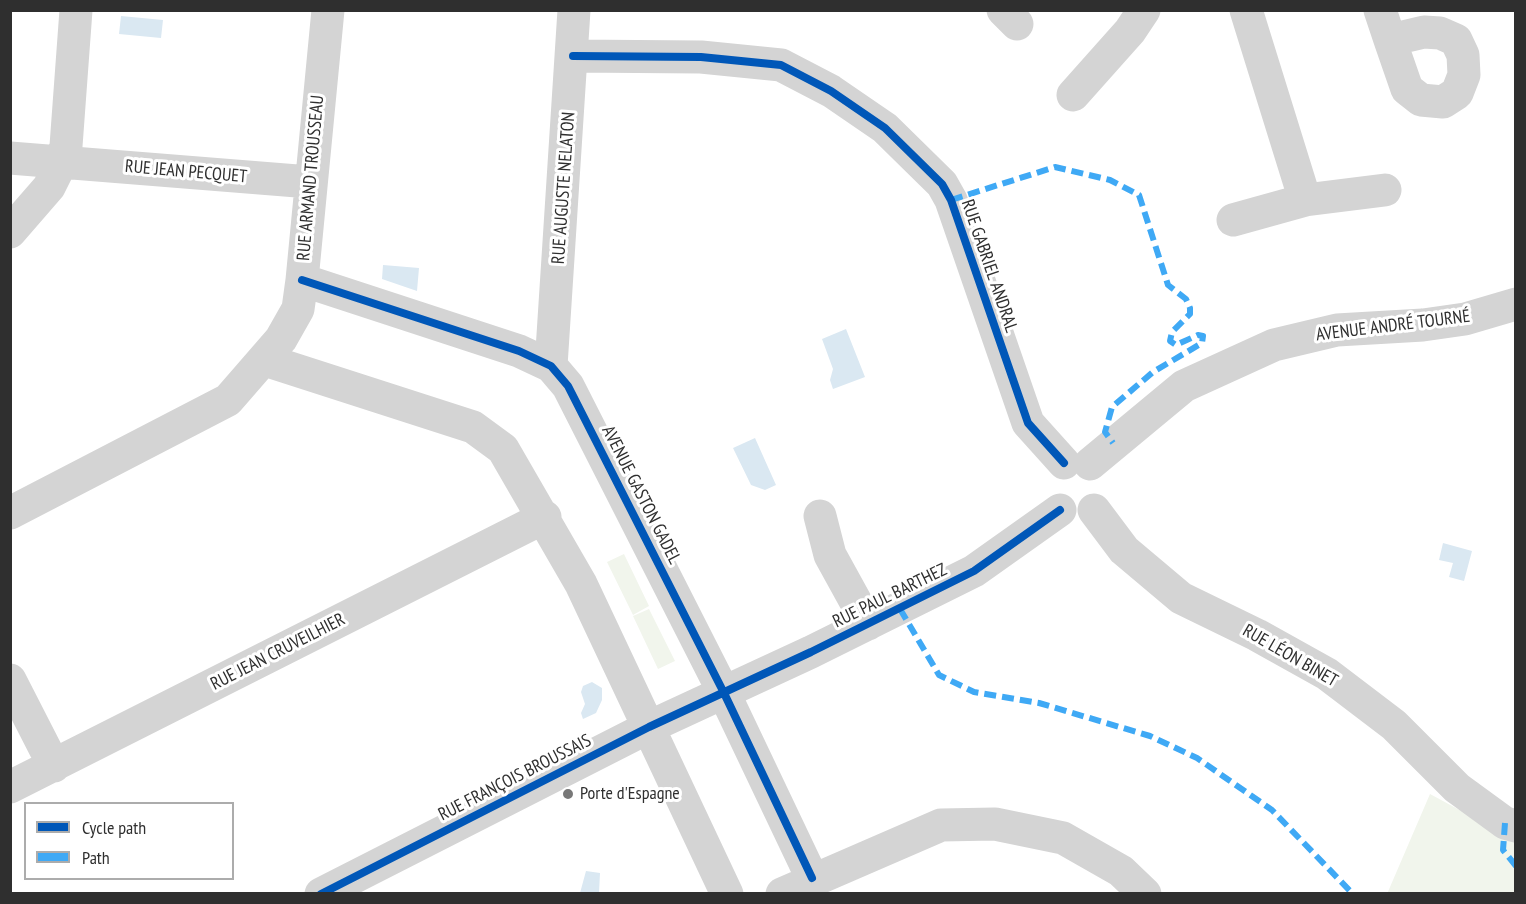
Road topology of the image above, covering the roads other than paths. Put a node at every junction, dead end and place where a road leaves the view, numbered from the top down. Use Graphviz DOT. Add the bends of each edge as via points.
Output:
graph roads {
  1 [pos="76,10"];
  2 [pos="328,10"];
  3 [pos="574,10"];
  4 [pos="1144,10"];
  5 [pos="1246,10"];
  6 [pos="573,57"];
  7 [pos="1072,95"];
  8 [pos="10,158"];
  9 [pos="62,161"];
  10 [pos="310,182"];
  11 [pos="1385,190"];
  12 [pos="1305,200"];
  13 [pos="1233,220"];
  14 [pos="10,232"];
  15 [pos="302,280"];
  16 [pos="1515,304"];
  17 [pos="1515,324"];
  18 [pos="265,360"];
  19 [pos="551,366"];
  20 [pos="1086,469"];
  21 [pos="1060,510"];
  22 [pos="1094,510"];
  23 [pos="10,513"];
  24 [pos="820,516"];
  25 [pos="544,517"];
  26 [pos="868,624"];
  27 [pos="10,680"];
  28 [pos="724,693"];
  29 [pos="649,727"];
  30 [pos="54,766"];
  31 [pos="10,787"];
  32 [pos="1515,826"];
  33 [pos="812,878"];
  34 [pos="321,894"];
  35 [pos="727,894"];
  36 [pos="782,894"];
  37 [pos="1145,894"];
  1 -- 9 [label="street"];
  2 -- 10 [label="street, RUE ARMAND TROUSSEAU"];
  3 -- 6 [label="street, RUE AUGUSTE NELATON"];
  4 -- 7 [label="street"];
  5 -- 12 [label="street"];
  6 -- 19 [label="street, RUE AUGUSTE NELATON"];
  6 -- 20 [label="street, RUE GABRIEL ANDRAL" via="700,57 781,65 831,91 885,128 942,184 951,200 1028,423"];
  8 -- 9 [label="street, RUE JEAN PECQUET"];
  9 -- 10 [label="street, RUE JEAN PECQUET"];
  9 -- 14 [label="street" via="49,187"];
  10 -- 15 [label="street, RUE ARMAND TROUSSEAU"];
  11 -- 12 [label="street"];
  12 -- 13 [label="street"];
  15 -- 18 [label="street, RUE ARMAND TROUSSEAU" via="298,309"];
  15 -- 19 [label="street, AVENUE GASTON GADEL" via="519,351"];
  16 -- 20 [label="street, AVENUE ANDRÉ TOURNÉ" via="1465,319 1337,330 1274,345 1184,386"];
  17 -- 20 [label="street, AVENUE ANDRÉ TOURNÉ" via="1465,341 1339,349 1299,358 1183,409"];
  18 -- 23 [label="street, RUE ARMAND TROUSSEAU" via="228,400"];
  18 -- 25 [label="street" via="473,427 503,449"];
  19 -- 28 [label="street, AVENUE GASTON GADEL" via="568,386"];
  20 -- 21 [label="street" via="1051,477 1049,486"];
  20 -- 22 [label="street" via="1103,496"];
  21 -- 22 [label="street" via="1077,516"];
  21 -- 26 [label="street, RUE PAUL BARTHEZ" via="974,571"];
  22 -- 32 [label="street, RUE LÉON BINET" via="1124,550 1181,598 1327,674 1394,725 1458,788 1505,823"];
  24 -- 26 [label="street, RUE PAUL BARTHEZ" via="830,555"];
  25 -- 29 [label="street" via="581,584"];
  25 -- 30 [label="street, RUE JEAN CRUVEILHIER"];
  26 -- 28 [label="street, RUE PAUL BARTHEZ"];
  27 -- 30 [label="street"];
  28 -- 29 [label="street, RUE FRANÇOIS BROUSSAIS"];
  28 -- 33 [label="street, AVENUE GASTON GADEL"];
  29 -- 34 [label="street, RUE FRANÇOIS BROUSSAIS"];
  29 -- 35 [label="street"];
  30 -- 31 [label="street, RUE JEAN CRUVEILHIER"];
  33 -- 36 [label="street"];
  33 -- 37 [label="street" via="941,825 995,824 1064,838 1121,871"];
}
